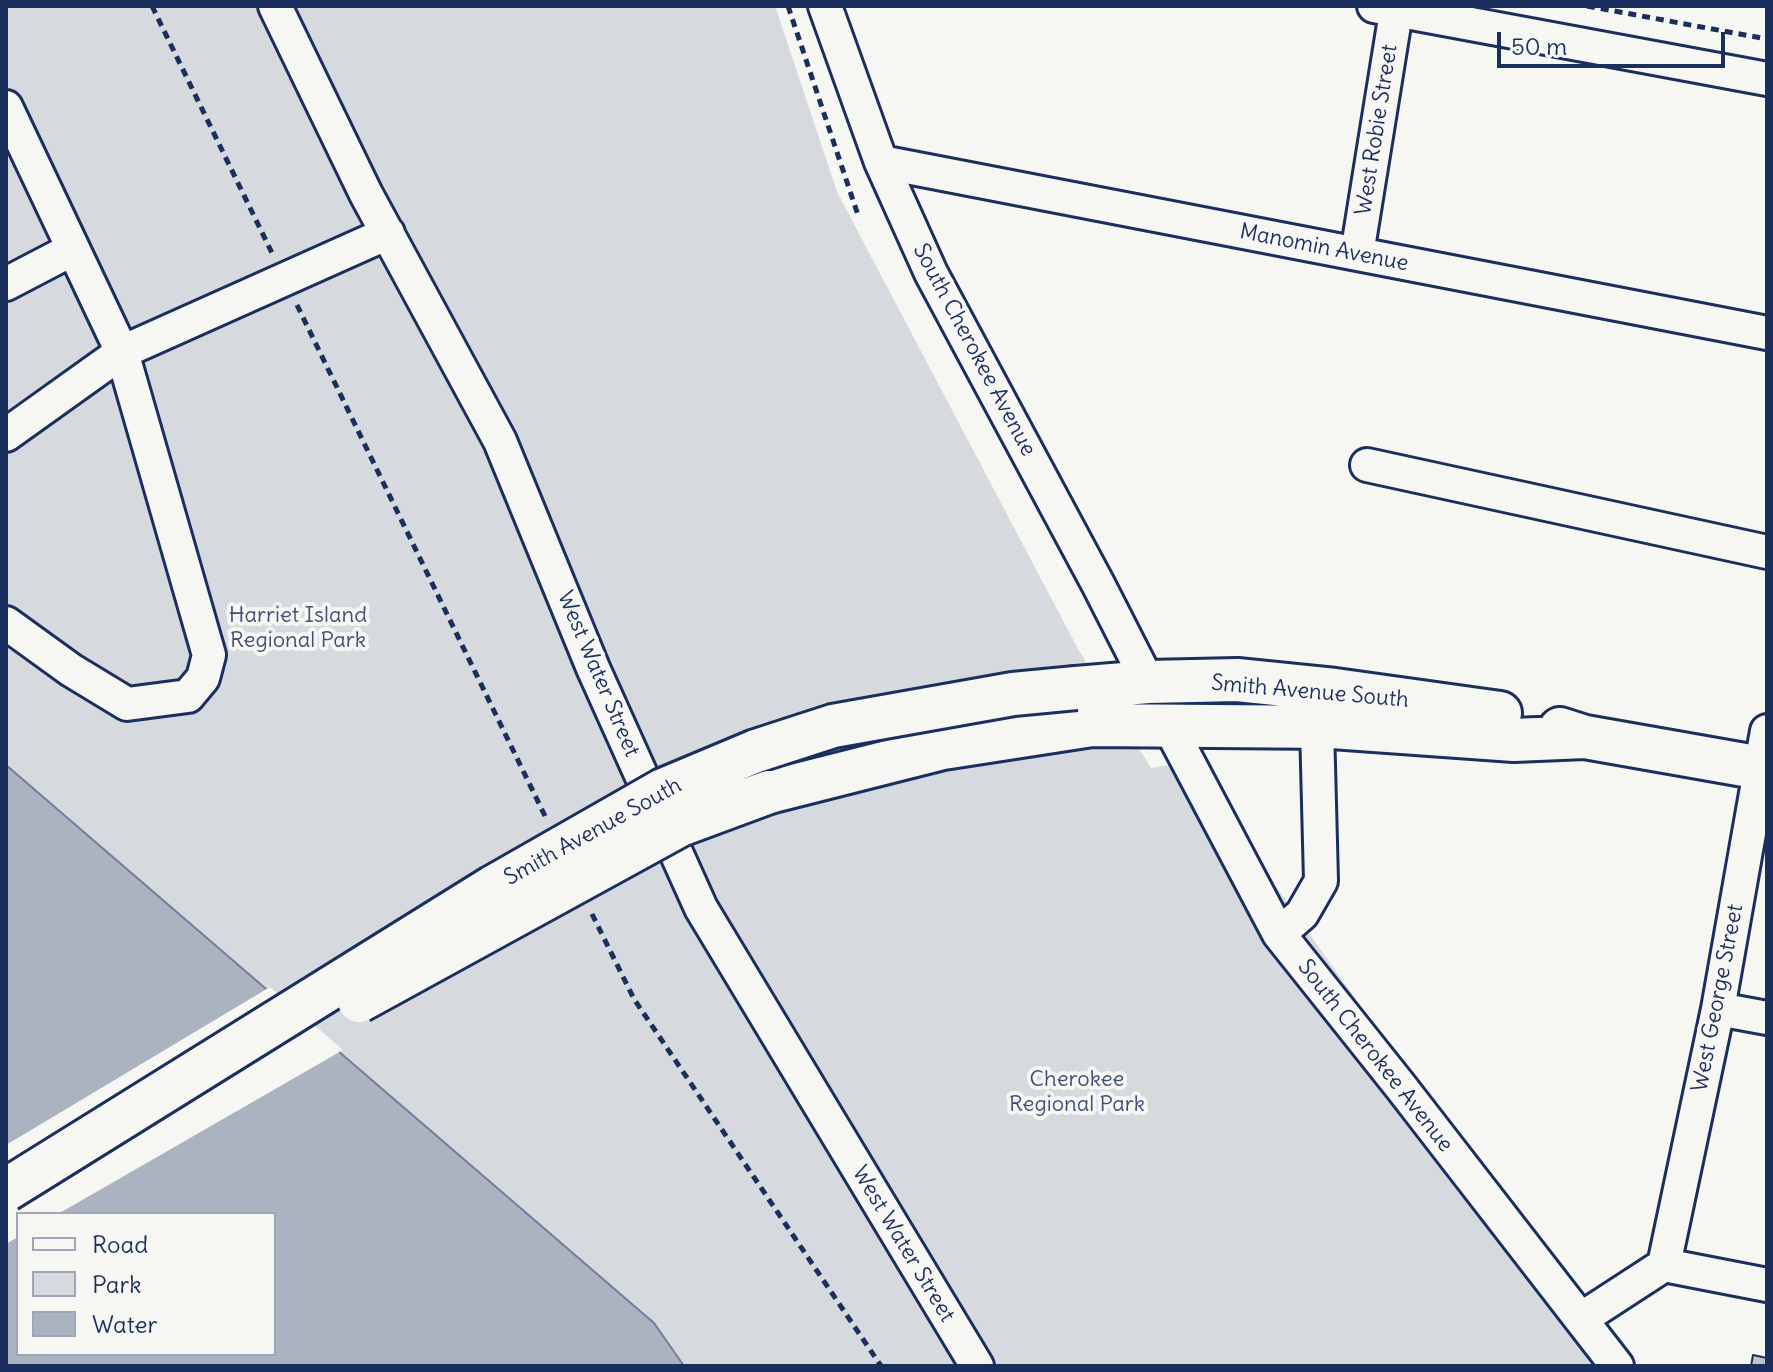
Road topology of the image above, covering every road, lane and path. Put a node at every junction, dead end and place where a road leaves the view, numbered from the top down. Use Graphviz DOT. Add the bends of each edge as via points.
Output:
graph roads {
  1 [pos="152,6"];
  2 [pos="275,6"];
  3 [pos="788,6"];
  4 [pos="825,6"];
  5 [pos="1587,6"];
  6 [pos="1389,7"];
  7 [pos="1767,39"];
  8 [pos="1767,79"];
  9 [pos="6,107"];
  10 [pos="881,162"];
  11 [pos="858,215"];
  12 [pos="388,233"];
  13 [pos="73,249"];
  14 [pos="1357,254"];
  15 [pos="284,280"];
  16 [pos="6,284"];
  17 [pos="1767,333"];
  18 [pos="122,352"];
  19 [pos="6,435"];
  20 [pos="1367,465"];
  21 [pos="1767,552"];
  22 [pos="6,623"];
  23 [pos="1148,682"];
  24 [pos="1084,707"];
  25 [pos="1168,724"];
  26 [pos="1317,726"];
  27 [pos="1585,737"];
  28 [pos="1765,756"];
  29 [pos="551,828"];
  30 [pos="592,913"];
  31 [pos="1279,934"];
  32 [pos="1718,1009"];
  33 [pos="1767,1018"];
  34 [pos="6,1191"];
  35 [pos="1664,1265"];
  36 [pos="1767,1285"];
  37 [pos="1581,1319"];
  38 [pos="881,1366"];
  39 [pos="977,1366"];
  40 [pos="1617,1366"];
  1 -- 15 [label="path"];
  2 -- 12 [label="street, West Water Street"];
  3 -- 11 [label="path"];
  4 -- 10 [label="street, South Cherokee Avenue"];
  5 -- 7 [label="path"];
  6 -- 8 [label="street"];
  6 -- 14 [label="street, West Robie Street"];
  9 -- 13 [label="street"];
  10 -- 14 [label="street, Manomin Avenue"];
  10 -- 23 [label="street, South Cherokee Avenue" via="931,273"];
  12 -- 15 [label="street"];
  12 -- 39 [label="street, West Water Street" via="500,441 593,668 701,908"];
  13 -- 16 [label="street"];
  13 -- 18 [label="street"];
  14 -- 17 [label="street, Manomin Avenue"];
  15 -- 18 [label="street"];
  15 -- 29 [label="path"];
  18 -- 19 [label="street"];
  18 -- 22 [label="street" via="209,655 203,678 188,696 127,704"];
  20 -- 21 [label="street"];
  23 -- 24 [label="main road, Smith Avenue South"];
  23 -- 27 [label="main road, Smith Avenue South" via="1237,680 1335,690 1520,716"];
  24 -- 25 [label="main road, Smith Avenue South"];
  24 -- 34 [label="main road, Smith Avenue South, bridge" via="769,792 680,825"];
  25 -- 26 [label="main road, Smith Avenue South"];
  25 -- 31 [label="street, South Cherokee Avenue"];
  26 -- 27 [label="main road, Smith Avenue South" via="1514,740"];
  26 -- 31 [label="street" via="1321,881 1302,914"];
  27 -- 28 [label="main road, Smith Avenue South"];
  28 -- 32 [label="street, West George Street"];
  30 -- 38 [label="path" via="634,999"];
  31 -- 37 [label="street, South Cherokee Avenue"];
  32 -- 33 [label="street"];
  32 -- 35 [label="street, West George Street"];
  35 -- 36 [label="street"];
  35 -- 37 [label="street"];
  37 -- 40 [label="street, South Cherokee Avenue"];
}
